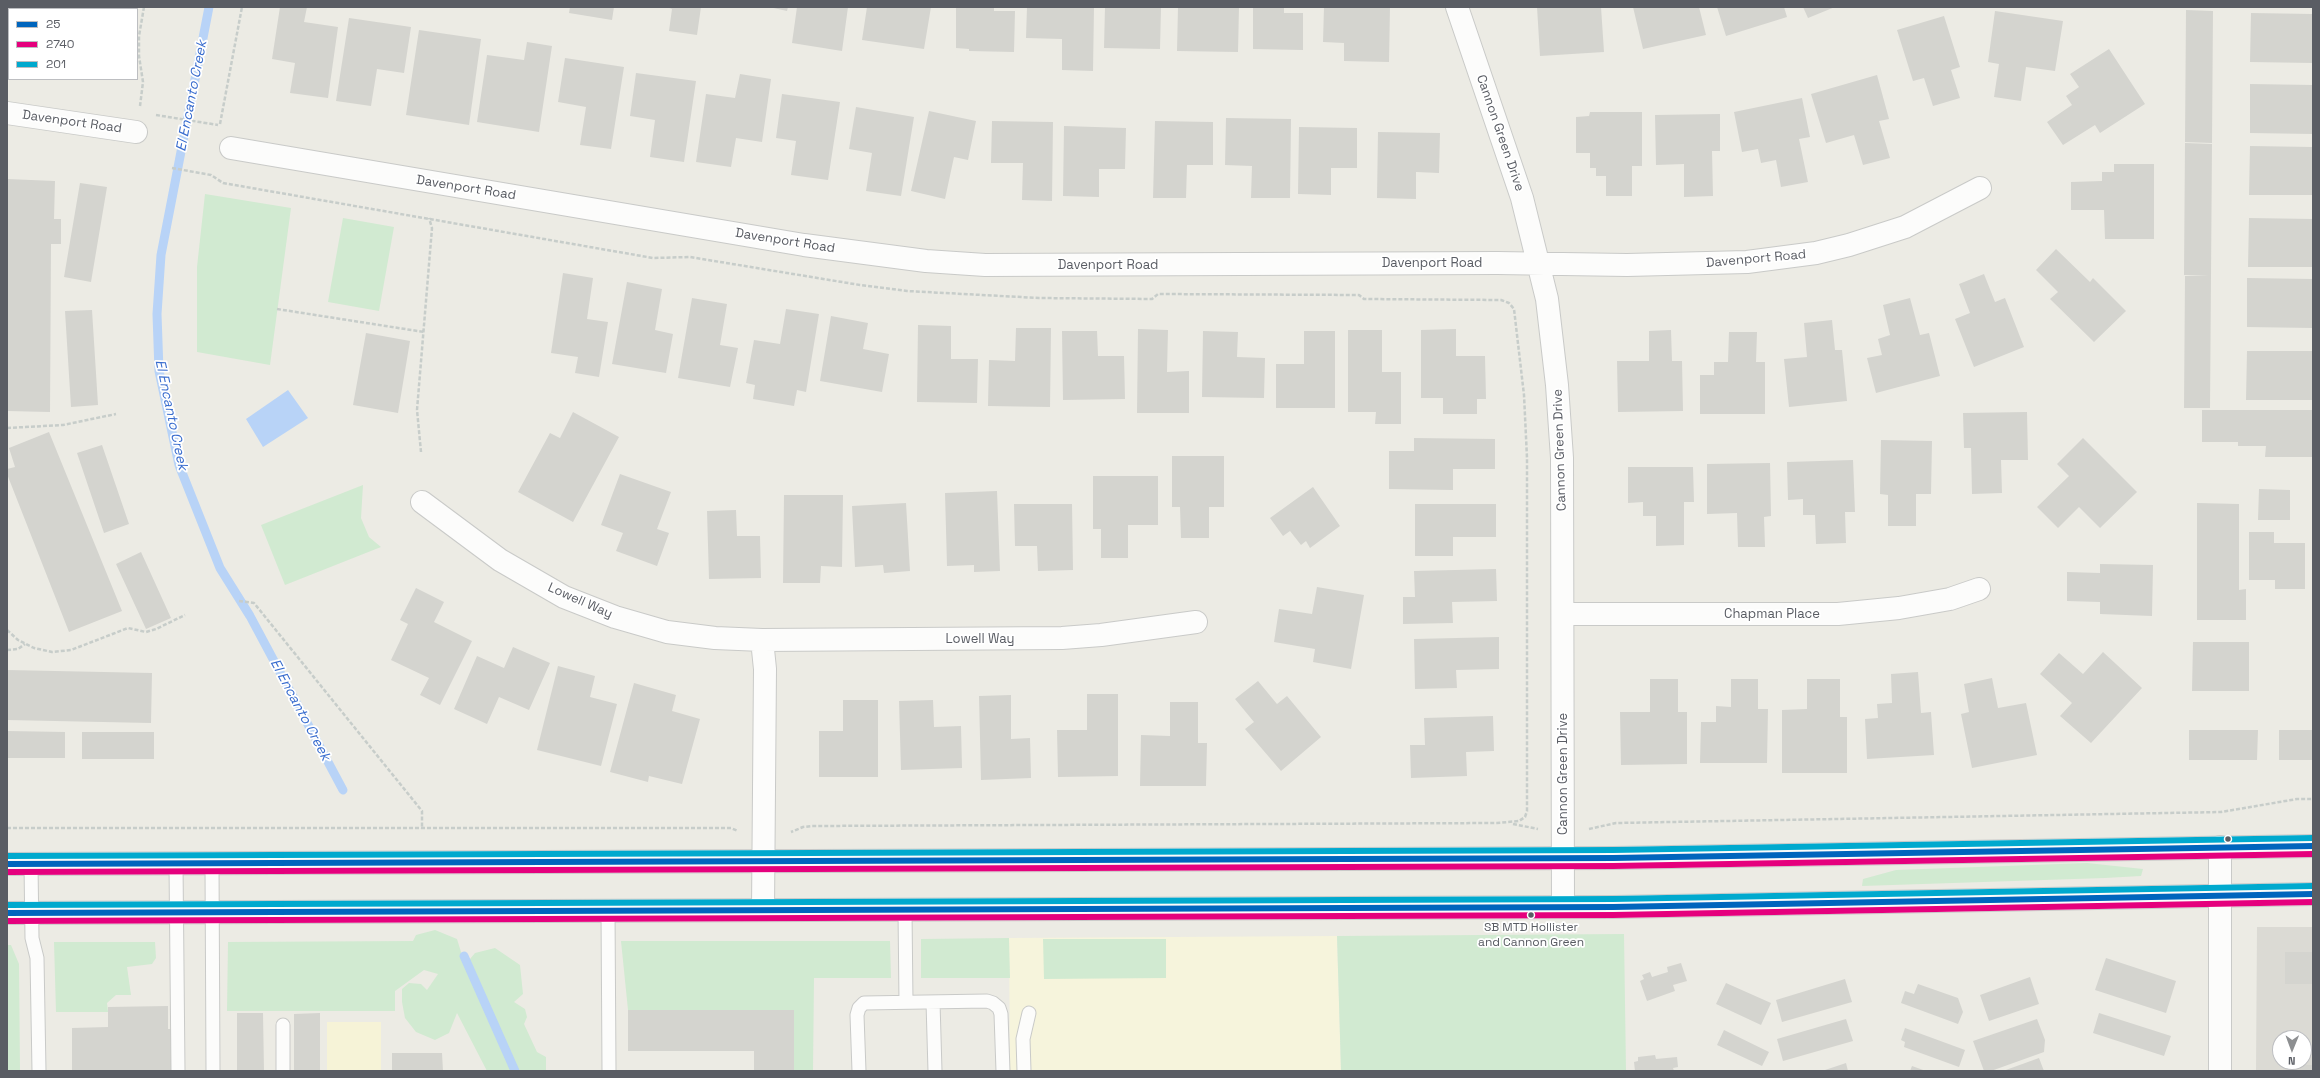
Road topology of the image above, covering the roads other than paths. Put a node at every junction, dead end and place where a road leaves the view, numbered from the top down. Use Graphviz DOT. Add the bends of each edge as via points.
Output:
graph roads {
  1 [pos="1457,7"];
  2 [pos="7,113"];
  3 [pos="136,132"];
  4 [pos="231,148"];
  5 [pos="1980,188"];
  6 [pos="1539,264"];
  7 [pos="422,502"];
  8 [pos="1979,589"];
  9 [pos="1563,614"];
  10 [pos="1196,622"];
  11 [pos="762,640"];
  12 [pos="2220,846"];
  13 [pos="2313,846"];
  14 [pos="1563,857"];
  15 [pos="762,862"];
  16 [pos="7,864"];
  17 [pos="31,864"];
  18 [pos="176,864"];
  19 [pos="212,864"];
  20 [pos="2313,894"];
  21 [pos="2221,895"];
  22 [pos="1563,908"];
  23 [pos="762,909"];
  24 [pos="608,910"];
  25 [pos="905,911"];
  26 [pos="176,912"];
  27 [pos="212,912"];
  28 [pos="7,913"];
  29 [pos="32,913"];
  30 [pos="906,1002"];
  31 [pos="933,1002"];
  32 [pos="1029,1012"];
  33 [pos="283,1025"];
  34 [pos="39,1071"];
  35 [pos="178,1071"];
  36 [pos="213,1071"];
  37 [pos="283,1071"];
  38 [pos="609,1071"];
  39 [pos="859,1071"];
  40 [pos="935,1071"];
  41 [pos="1003,1071"];
  42 [pos="1024,1071"];
  43 [pos="2220,1071"];
  1 -- 6 [label="main road, Cannon Green Drive" via="1522,198"];
  2 -- 3 [label="main road, Davenport Road"];
  4 -- 6 [label="main road, Davenport Road" via="804,244 926,261 1032,265"];
  5 -- 6 [label="main road, Davenport Road" via="1905,227 1816,254 1708,264"];
  6 -- 9 [label="main road, Cannon Green Drive" via="1547,298 1562,458"];
  7 -- 11 [label="main road, Lowell Way" via="500,560 564,597 596,611 667,632"];
  8 -- 9 [label="main road, Chapman Place" via="1950,598 1907,606 1838,614"];
  9 -- 14 [label="main road, Cannon Green Drive"];
  10 -- 11 [label="main road, Lowell Way" via="1062,638"];
  11 -- 15 [label="main road" via="765,669"];
  12 -- 13 [label="main road"];
  12 -- 14 [label="main road"];
  12 -- 21 [label="main road"];
  14 -- 15 [label="main road"];
  14 -- 22 [label="main road, Cannon Green Drive"];
  15 -- 19 [label="main road"];
  15 -- 23 [label="main road"];
  16 -- 17 [label="main road"];
  17 -- 18 [label="main road"];
  17 -- 29 [label="lane"];
  18 -- 19 [label="main road"];
  18 -- 26 [label="lane"];
  19 -- 27 [label="lane"];
  20 -- 21 [label="main road"];
  21 -- 22 [label="main road"];
  21 -- 43 [label="main road"];
  22 -- 25 [label="main road"];
  23 -- 24 [label="main road"];
  23 -- 25 [label="main road"];
  24 -- 27 [label="main road"];
  24 -- 38 [label="lane"];
  25 -- 30 [label="lane"];
  26 -- 27 [label="main road"];
  26 -- 29 [label="main road"];
  26 -- 35 [label="lane"];
  27 -- 36 [label="lane"];
  28 -- 29 [label="main road"];
  29 -- 34 [label="lane" via="32,938 37,958"];
  30 -- 31 [label="lane"];
  30 -- 39 [label="lane" via="870,1002 859,1008"];
  31 -- 40 [label="lane"];
  31 -- 41 [label="lane" via="987,1001 999,1008"];
  32 -- 42 [label="lane" via="1023,1040"];
  33 -- 37 [label="lane"];
}
